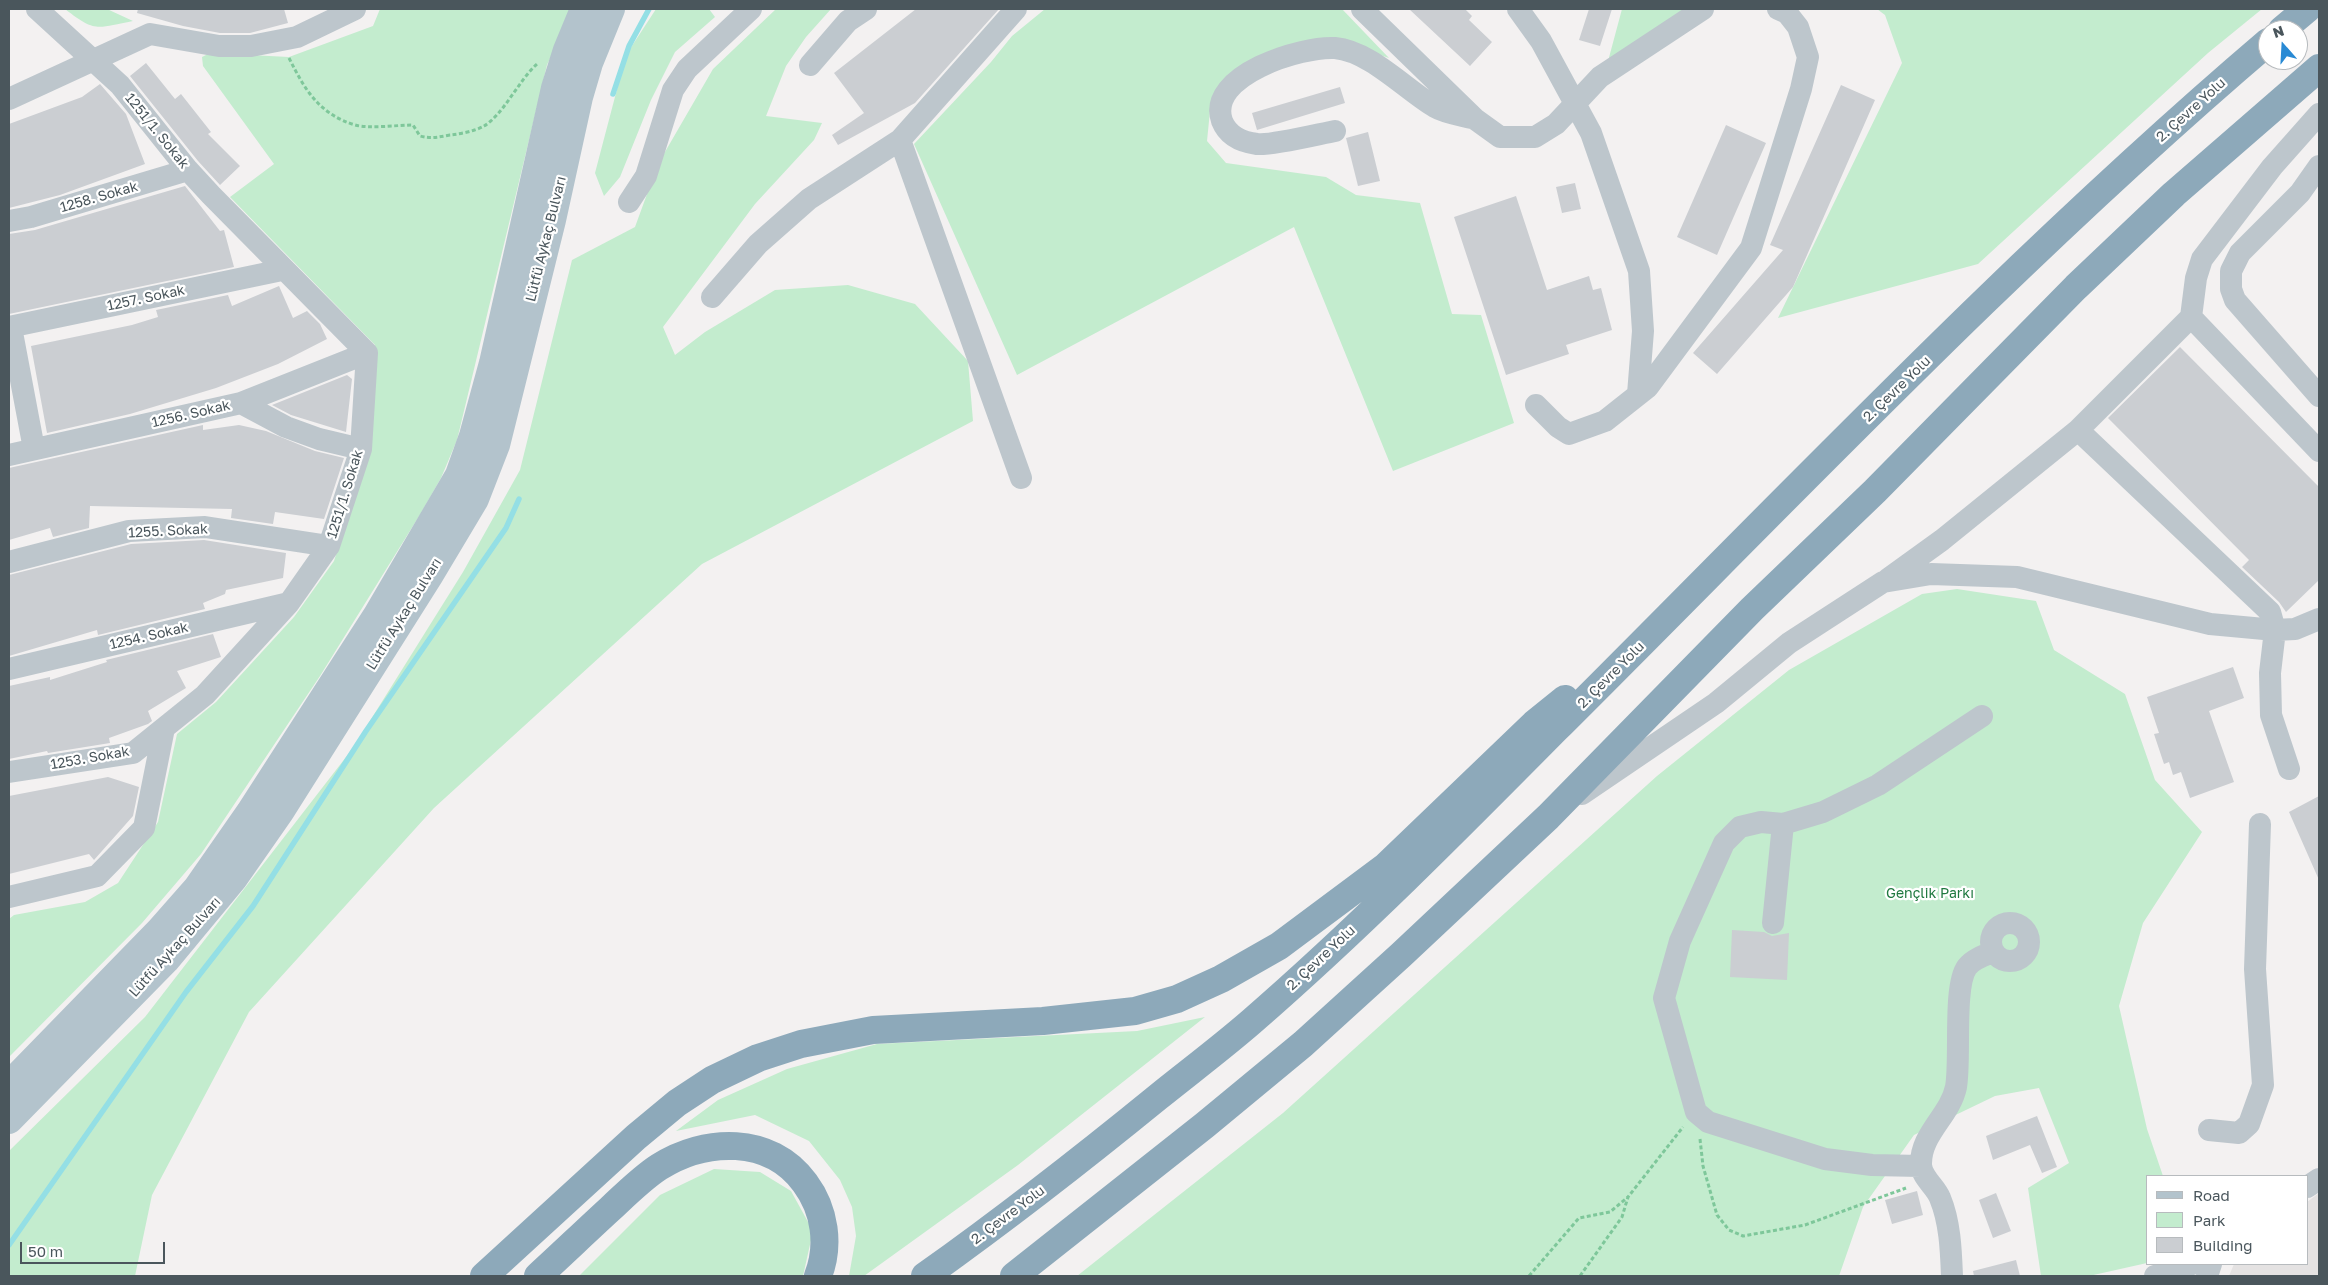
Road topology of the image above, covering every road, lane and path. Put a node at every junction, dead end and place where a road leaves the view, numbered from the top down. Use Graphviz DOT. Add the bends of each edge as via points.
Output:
graph roads {
  1 [pos="37,9"];
  2 [pos="355,9"];
  3 [pos="584,9"];
  4 [pos="611,9"];
  5 [pos="751,9"];
  6 [pos="866,9"];
  7 [pos="1016,9"];
  8 [pos="1362,9"];
  9 [pos="1518,9"];
  10 [pos="1703,9"];
  11 [pos="1778,9"];
  12 [pos="2307,9"];
  13 [pos="2294,20"];
  14 [pos="298,37"];
  15 [pos="567,50"];
  16 [pos="2258,51"];
  17 [pos="92,59"];
  18 [pos="810,65"];
  19 [pos="2319,68"];
  20 [pos="9,99"];
  21 [pos="1576,102"];
  22 [pos="2319,114"];
  23 [pos="1475,119"];
  24 [pos="1335,131"];
  25 [pos="900,140"];
  26 [pos="2319,166"];
  27 [pos="188,170"];
  28 [pos="629,202"];
  29 [pos="9,221"];
  30 [pos="524,222"];
  31 [pos="2226,225"];
  32 [pos="549,232"];
  33 [pos="2250,243"];
  34 [pos="282,270"];
  35 [pos="712,297"];
  36 [pos="2191,317"];
  37 [pos="10,327"];
  38 [pos="367,352"];
  39 [pos="1638,394"];
  40 [pos="2319,396"];
  41 [pos="241,403"];
  42 [pos="1536,405"];
  43 [pos="2078,430"];
  44 [pos="34,449"];
  45 [pos="361,449"];
  46 [pos="2319,450"];
  47 [pos="9,455"];
  48 [pos="1021,478"];
  49 [pos="329,546"];
  50 [pos="9,562"];
  51 [pos="1884,582"];
  52 [pos="289,603"];
  53 [pos="2319,619"];
  54 [pos="2275,630"];
  55 [pos="1625,661"];
  56 [pos="9,669"];
  57 [pos="1982,716"];
  58 [pos="164,728"];
  59 [pos="2289,769"];
  60 [pos="9,772"];
  61 [pos="1548,817"];
  62 [pos="1783,824"];
  63 [pos="2260,824"];
  64 [pos="9,897"];
  65 [pos="1773,923"];
  66 [pos="1993,952"];
  67 [pos="9,1085"];
  68 [pos="1702,1117"];
  69 [pos="9,1120"];
  70 [pos="2209,1130"];
  71 [pos="1925,1174"];
  72 [pos="2319,1179"];
  73 [pos="2308,1186"];
  74 [pos="1628,1197"];
  75 [pos="2189,1265"];
  76 [pos="484,1276"];
  77 [pos="538,1276"];
  78 [pos="818,1276"];
  79 [pos="925,1276"];
  80 [pos="1014,1276"];
  81 [pos="1529,1276"];
  82 [pos="1580,1276"];
  83 [pos="1952,1276"];
  84 [pos="2155,1276"];
  1 -- 17 [label="street, 1251/1. Sokak"];
  2 -- 14 [label="street"];
  3 -- 15 [label="main road, Lütfü Aykaç Bulvarı"];
  4 -- 32 [label="main road, Lütfü Aykaç Bulvarı" via="579,97"];
  5 -- 28 [label="street" via="687,70 673,90 646,176"];
  6 -- 18 [label="street" via="848,21"];
  7 -- 25 [label="street"];
  8 -- 23 [label="street"];
  9 -- 21 [label="street" via="1541,41"];
  10 -- 21 [label="street" via="1600,77"];
  11 -- 39 [label="street" via="1787,13 1798,27 1808,57 1751,248 1648,387"];
  12 -- 13 [label="highway"];
  14 -- 15 [label="path" via="288,57 304,88 323,110 356,126 413,125 420,136 431,138 485,126 503,107 524,76 552,51"];
  14 -- 17 [label="street" via="251,46 219,46 150,34"];
  15 -- 30 [label="main road, Lütfü Aykaç Bulvarı"];
  16 -- 55 [label="highway, 2. Çevre Yolu" via="2053,236"];
  17 -- 20 [label="street"];
  17 -- 27 [label="street, 1251/1. Sokak" via="120,85"];
  19 -- 61 [label="highway" via="2174,194 2076,286"];
  21 -- 23 [label="street" via="1556,124 1535,137 1500,136"];
  21 -- 39 [label="street" via="1591,133 1639,271 1643,330"];
  22 -- 31 [label="street"];
  23 -- 24 [label="street" via="1437,108 1355,52 1336,48 1318,49 1266,63 1246,73 1221,101 1220,115 1226,131 1246,142 1259,145"];
  25 -- 35 [label="street" via="809,199 758,244"];
  25 -- 48 [label="street"];
  26 -- 33 [label="street" via="2300,193"];
  27 -- 29 [label="street, 1258. Sokak"];
  27 -- 34 [label="street, 1251/1. Sokak"];
  30 -- 32 [label="main road"];
  30 -- 67 [label="main road, Lütfü Aykaç Bulvarı" via="493,363 473,436 458,475 423,540 250,812 197,888"];
  31 -- 33 [label="street"];
  31 -- 36 [label="street" via="2202,258"];
  32 -- 69 [label="main road, Lütfü Aykaç Bulvarı" via="496,445 475,499 430,576 280,812 224,891 166,960"];
  33 -- 40 [label="street" via="2240,253 2231,271 2230,289"];
  34 -- 37 [label="street, 1257. Sokak"];
  34 -- 38 [label="street, 1251/1. Sokak"];
  36 -- 43 [label="street"];
  36 -- 46 [label="street"];
  37 -- 44 [label="street"];
  38 -- 41 [label="street, 1256. Sokak"];
  38 -- 45 [label="street, 1251/1. Sokak"];
  39 -- 42 [label="street" via="1605,421 1569,434"];
  41 -- 44 [label="street, 1256. Sokak"];
  41 -- 45 [label="street" via="286,427"];
  43 -- 51 [label="street" via="1942,540"];
  43 -- 54 [label="street" via="2270,612"];
  44 -- 47 [label="street, 1256. Sokak"];
  45 -- 49 [label="street, 1251/1. Sokak"];
  49 -- 50 [label="street, 1255. Sokak" via="205,527 129,531"];
  49 -- 52 [label="street, 1251/1. Sokak"];
  51 -- 54 [label="street" via="1931,574 2017,577 2210,624"];
  51 -- 61 [label="street" via="1789,643 1716,703"];
  52 -- 56 [label="street, 1254. Sokak"];
  52 -- 58 [label="street, 1251/1. Sokak" via="205,695"];
  53 -- 54 [label="street" via="2295,629"];
  54 -- 59 [label="street" via="2270,673 2271,715"];
  55 -- 76 [label="highway" via="1587,682 1534,724 1385,867 1279,946 1221,979 1135,1011 1043,1021 873,1030 801,1044 758,1058 712,1080 677,1103"];
  55 -- 79 [label="highway, 2. Çevre Yolu" via="1452,834 1249,1024 1048,1184"];
  57 -- 62 [label="street" via="1878,785 1823,812"];
  58 -- 60 [label="street, 1253. Sokak" via="133,753"];
  58 -- 64 [label="street" via="144,828 97,876"];
  61 -- 80 [label="highway" via="1303,1044 1116,1198"];
  62 -- 65 [label="street"];
  62 -- 68 [label="street" via="1761,822 1740,827 1724,843 1680,941 1664,998"];
  63 -- 70 [label="street" via="2255,969 2263,1085 2249,1124 2239,1133"];
  66 -- 71 [label="street" via="1967,967 1960,990 1956,1088 1926,1139"];
  68 -- 71 [label="street" via="1824,1159"];
  68 -- 71 [label="path" via="1699,1142 1710,1196 1717,1215 1729,1230 1743,1236 1804,1225"];
  68 -- 74 [label="path" via="1667,1144"];
  71 -- 83 [label="street" via="1940,1197 1948,1224"];
  72 -- 73 [label="street"];
  74 -- 81 [label="path" via="1610,1212 1579,1218"];
  74 -- 82 [label="path" via="1622,1217"];
  75 -- 84 [label="street"];
  77 -- 78 [label="highway" via="659,1167 694,1151 728,1144 758,1148 794,1170 805,1182 822,1218 825,1240"];
}
